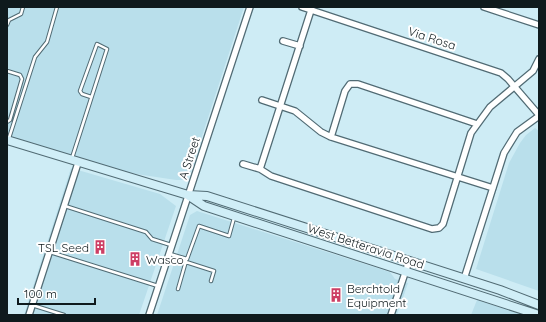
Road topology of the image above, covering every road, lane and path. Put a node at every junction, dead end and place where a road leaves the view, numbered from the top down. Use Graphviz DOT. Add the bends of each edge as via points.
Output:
graph roads {
  1 [pos="23,7"];
  2 [pos="58,7"];
  3 [pos="250,7"];
  4 [pos="302,7"];
  5 [pos="484,7"];
  6 [pos="312,9"];
  7 [pos="7,25"];
  8 [pos="539,25"];
  9 [pos="283,41"];
  10 [pos="300,46"];
  11 [pos="539,59"];
  12 [pos="7,71"];
  13 [pos="515,86"];
  14 [pos="92,97"];
  15 [pos="262,100"];
  16 [pos="281,106"];
  17 [pos="539,115"];
  18 [pos="7,122"];
  19 [pos="477,124"];
  20 [pos="331,137"];
  21 [pos="8,140"];
  22 [pos="74,162"];
  23 [pos="243,164"];
  24 [pos="260,169"];
  25 [pos="458,176"];
  26 [pos="493,188"];
  27 [pos="188,195"];
  28 [pos="64,205"];
  29 [pos="235,216"];
  30 [pos="172,245"];
  31 [pos="49,251"];
  32 [pos="169,254"];
  33 [pos="186,260"];
  34 [pos="409,261"];
  35 [pos="405,272"];
  36 [pos="464,279"];
  37 [pos="211,281"];
  38 [pos="158,286"];
  39 [pos="178,289"];
  40 [pos="32,305"];
  41 [pos="539,305"];
  42 [pos="535,314"];
  43 [pos="29,315"];
  44 [pos="64,315"];
  45 [pos="149,315"];
  46 [pos="391,315"];
  1 -- 7 [label="lane" via="21,14 9,20"];
  2 -- 21 [label="lane" via="46,42 35,57"];
  3 -- 27 [label="street, A Street"];
  4 -- 6 [label="street, Via Rosa"];
  5 -- 8 [label="street"];
  6 -- 10 [label="street"];
  6 -- 13 [label="street, Via Rosa" via="492,69 501,73"];
  9 -- 10 [label="street"];
  10 -- 16 [label="street"];
  11 -- 13 [label="street" via="533,71"];
  12 -- 18 [label="lane" via="22,78 10,120"];
  13 -- 17 [label="street, Via Rosa"];
  13 -- 19 [label="street" via="490,107"];
  14 -- 14 [label="lane" via="107,49 97,44 80,91"];
  14 -- 22 [label="lane"];
  15 -- 16 [label="street"];
  16 -- 20 [label="street" via="295,111 320,132"];
  16 -- 24 [label="street"];
  17 -- 26 [label="street" via="517,132 510,141"];
  19 -- 20 [label="street" via="358,84 350,84 345,91"];
  19 -- 25 [label="street" via="471,133"];
  20 -- 25 [label="street"];
  21 -- 22 [label="street, West Betteravia Road"];
  22 -- 27 [label="street, West Betteravia Road"];
  22 -- 28 [label="street"];
  23 -- 24 [label="street"];
  24 -- 25 [label="street" via="271,176 432,229 443,224"];
  25 -- 26 [label="street"];
  26 -- 36 [label="street"];
  27 -- 29 [label="street, West Betteravia Road" via="204,206"];
  27 -- 30 [label="street, A Street"];
  27 -- 34 [label="street, West Betteravia Road" via="207,196"];
  28 -- 30 [label="lane" via="146,232 152,239"];
  28 -- 31 [label="street"];
  29 -- 33 [label="lane" via="229,236 199,226"];
  29 -- 35 [label="street, West Betteravia Road"];
  30 -- 32 [label="street, A Street"];
  31 -- 38 [label="lane"];
  31 -- 40 [label="street"];
  32 -- 33 [label="lane"];
  32 -- 38 [label="street, A Street"];
  33 -- 37 [label="lane" via="214,271"];
  33 -- 39 [label="lane"];
  34 -- 35 [label="street"];
  34 -- 36 [label="street, West Betteravia Road"];
  35 -- 42 [label="street, West Betteravia Road"];
  35 -- 46 [label="street"];
  36 -- 41 [label="street, West Betteravia Road"];
  38 -- 45 [label="street, A Street"];
  40 -- 43 [label="street"];
  40 -- 44 [label="lane"];
}
